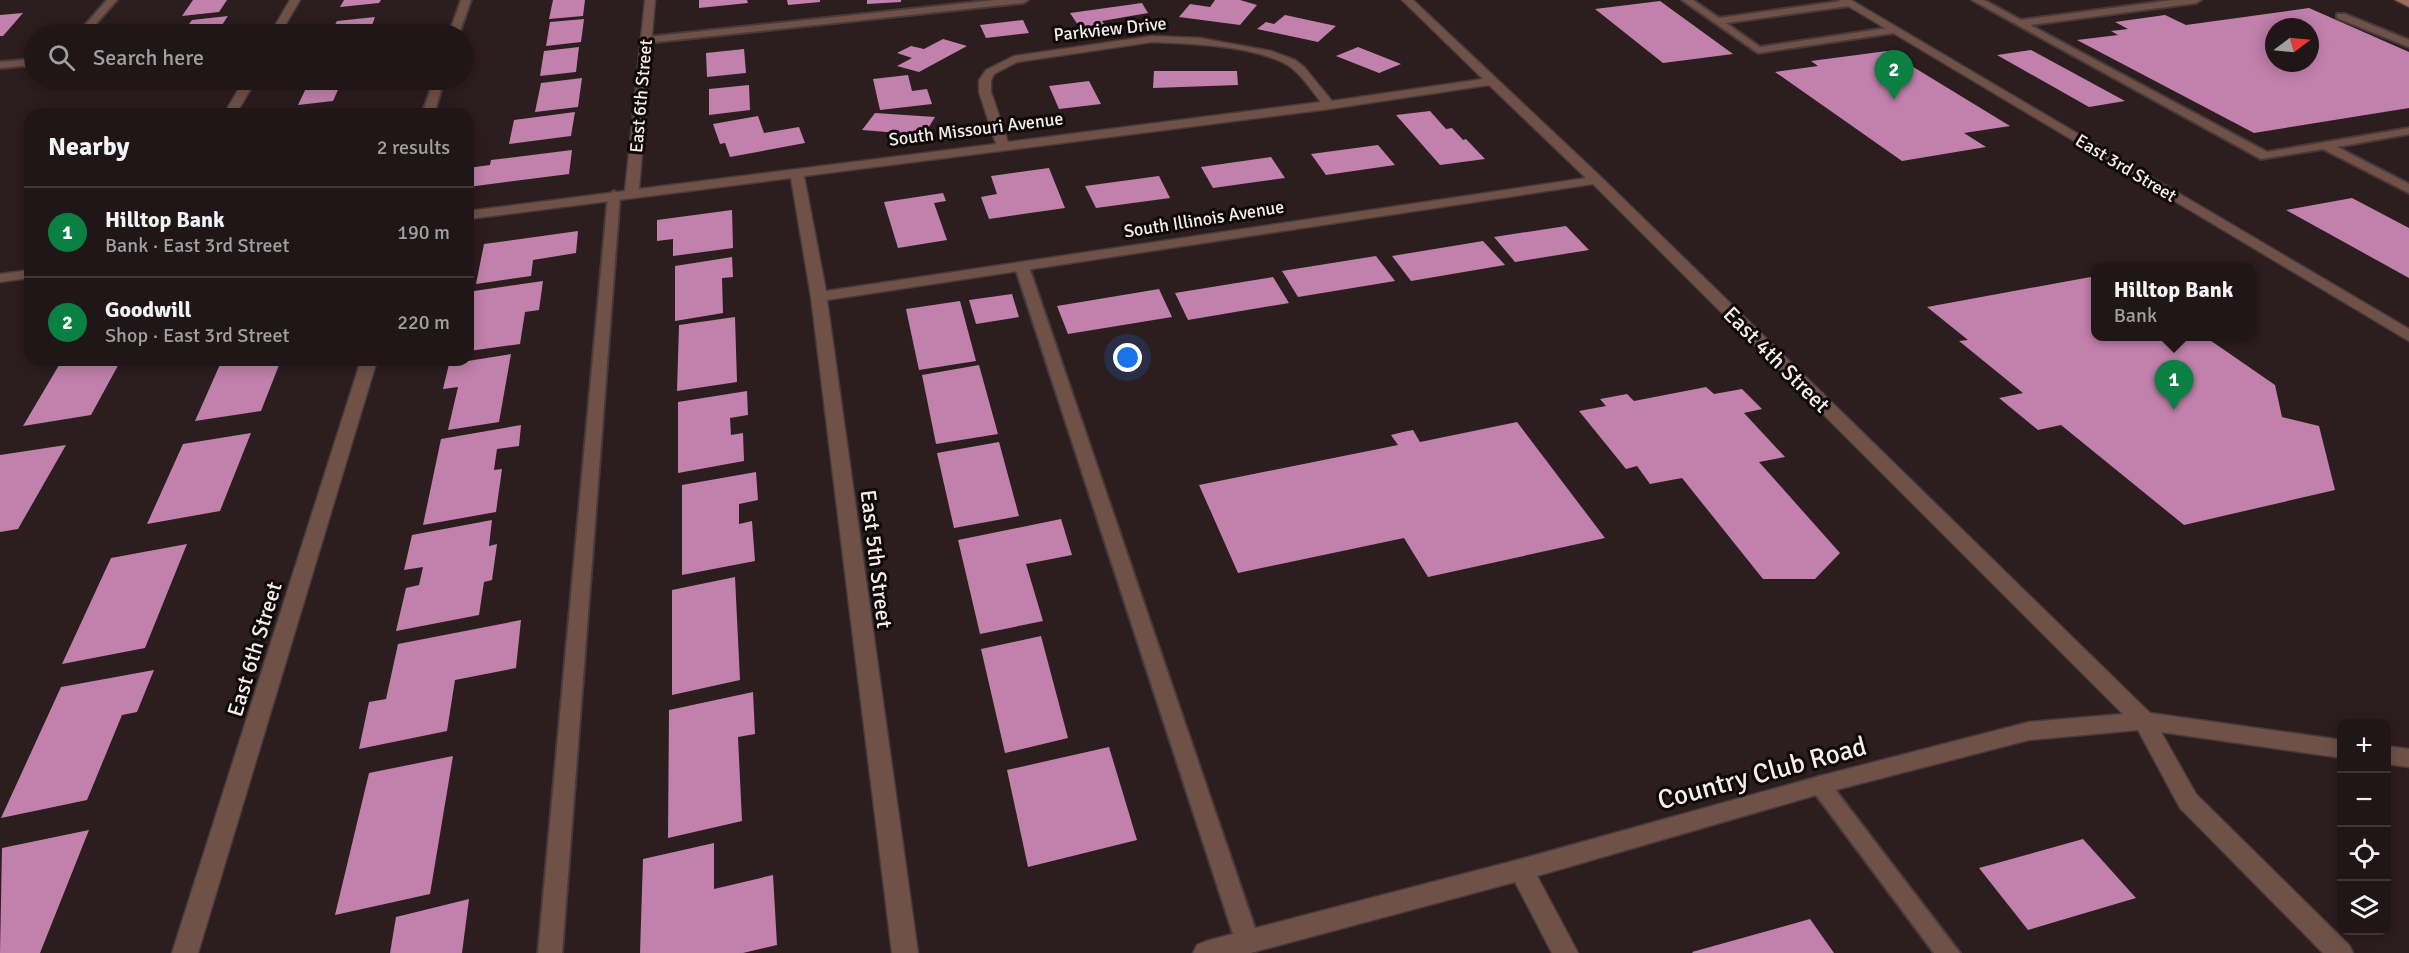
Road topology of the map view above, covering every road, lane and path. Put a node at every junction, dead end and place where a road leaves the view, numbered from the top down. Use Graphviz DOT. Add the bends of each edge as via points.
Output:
graph roads {
  1 [pos="112,0"];
  2 [pos="295,0"];
  3 [pos="466,0"];
  4 [pos="650,0"];
  5 [pos="1023,0"];
  6 [pos="1407,0"];
  7 [pos="1687,0"];
  8 [pos="1977,0"];
  9 [pos="2196,0"];
  10 [pos="2400,0"];
  11 [pos="1846,2"];
  12 [pos="2409,4"];
  13 [pos="2341,16"];
  14 [pos="1717,21"];
  15 [pos="2020,23"];
  16 [pos="91,24"];
  17 [pos="281,24"];
  18 [pos="458,24"];
  19 [pos="1894,30"];
  20 [pos="647,40"];
  21 [pos="2409,44"];
  22 [pos="24,63"];
  23 [pos="0,65"];
  24 [pos="1490,81"];
  25 [pos="243,90"];
  26 [pos="436,90"];
  27 [pos="1329,105"];
  28 [pos="233,108"];
  29 [pos="430,108"];
  30 [pos="2409,131"];
  31 [pos="1003,145"];
  32 [pos="2324,145"];
  33 [pos="797,172"];
  34 [pos="1596,180"];
  35 [pos="2409,189"];
  36 [pos="623,193"];
  37 [pos="474,214"];
  38 [pos="1022,267"];
  39 [pos="24,275"];
  40 [pos="0,278"];
  41 [pos="819,297"];
  42 [pos="2409,336"];
  43 [pos="367,366"];
  44 [pos="2144,721"];
  45 [pos="2337,748"];
  46 [pos="2391,756"];
  47 [pos="2409,758"];
  48 [pos="1820,785"];
  49 [pos="1521,870"];
  50 [pos="1248,943"];
  51 [pos="185,953"];
  52 [pos="550,953"];
  53 [pos="904,953"];
  54 [pos="1206,953"];
  55 [pos="1565,953"];
  56 [pos="1948,953"];
  57 [pos="2340,953"];
  1 -- 16 [label="lane"];
  2 -- 17 [label="street"];
  3 -- 18 [label="lane"];
  4 -- 20 [label="street, East 6th Street"];
  5 -- 20 [label="lane"];
  6 -- 24 [label="street, East 4th Street"];
  7 -- 14 [label="lane"];
  8 -- 15 [label="lane"];
  9 -- 15 [label="lane"];
  10 -- 12 [label="main road"];
  11 -- 14 [label="lane"];
  11 -- 19 [label="street, East 3rd Street"];
  13 -- 21 [label="lane"];
  14 -- 19 [label="lane" via="1758,50"];
  15 -- 32 [label="lane" via="2265,156"];
  19 -- 42 [label="street, East 3rd Street"];
  20 -- 36 [label="street, East 6th Street"];
  22 -- 23 [label="lane"];
  24 -- 27 [label="street, South Missouri Avenue"];
  24 -- 34 [label="street, East 4th Street"];
  25 -- 28 [label="street"];
  26 -- 29 [label="lane"];
  27 -- 31 [label="street, South Missouri Avenue"];
  27 -- 31 [label="street, Parkview Drive" via="1300,69 1267,53 1200,41 1152,39 1014,59 990,72 984,92"];
  30 -- 32 [label="lane"];
  31 -- 33 [label="street, South Missouri Avenue"];
  32 -- 35 [label="lane"];
  33 -- 36 [label="street, South Missouri Avenue"];
  33 -- 41 [label="street, East 5th Street"];
  34 -- 38 [label="street, South Illinois Avenue"];
  34 -- 44 [label="street, East 4th Street"];
  36 -- 37 [label="street, South Missouri Avenue"];
  36 -- 52 [label="lane"];
  38 -- 41 [label="street, South Illinois Avenue"];
  38 -- 50 [label="lane"];
  39 -- 40 [label="street"];
  41 -- 53 [label="street, East 5th Street"];
  43 -- 51 [label="street, East 6th Street"];
  44 -- 45 [label="street, Country Club Road"];
  44 -- 48 [label="street, Country Club Road" via="2029,732"];
  44 -- 57 [label="street" via="2188,801"];
  46 -- 47 [label="street"];
  48 -- 49 [label="street, Country Club Road"];
  48 -- 56 [label="lane"];
  49 -- 50 [label="street, Country Club Road"];
  49 -- 55 [label="street"];
  50 -- 54 [label="street, Country Club Road"];
}
